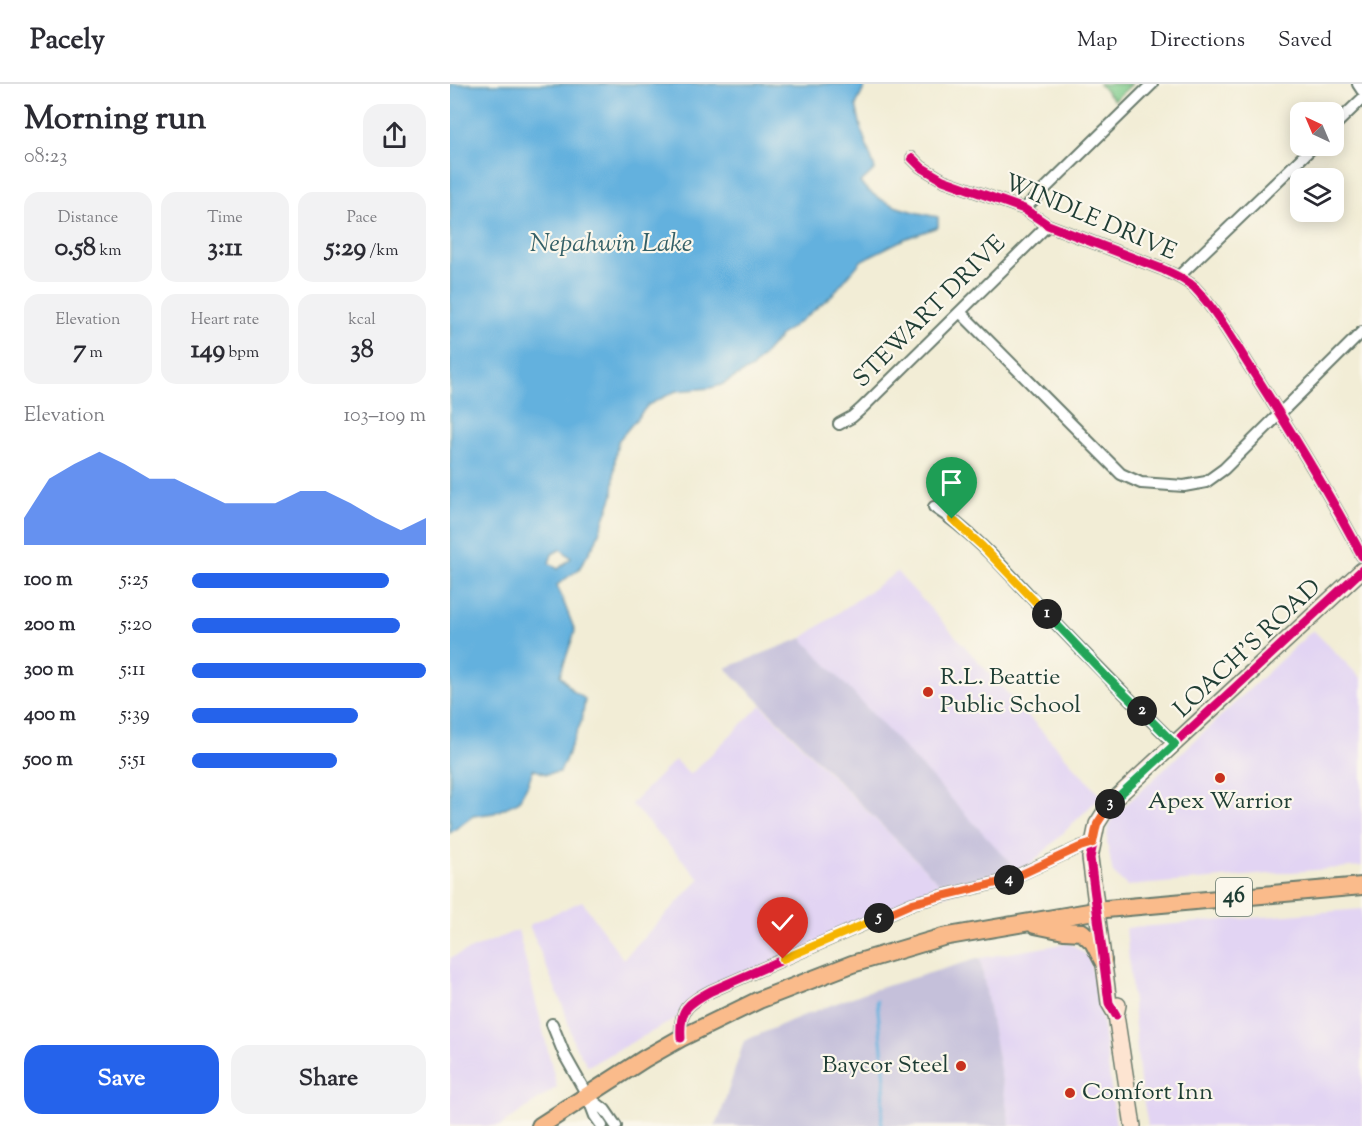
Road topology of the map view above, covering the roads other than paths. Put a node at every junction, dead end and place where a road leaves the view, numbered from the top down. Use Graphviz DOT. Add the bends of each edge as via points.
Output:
graph roads {
  1 [pos="1152,84"];
  2 [pos="1358,84"];
  3 [pos="1362,90"];
  4 [pos="1362,99"];
  5 [pos="1344,116"];
  6 [pos="1304,156"];
  7 [pos="912,158"];
  8 [pos="1024,209"];
  9 [pos="1048,225"];
  10 [pos="1179,276"];
  11 [pos="960,312"];
  12 [pos="1362,332"];
  13 [pos="1279,413"];
  14 [pos="839,424"];
  15 [pos="934,507"];
  16 [pos="1362,556"];
  17 [pos="1362,570"];
  18 [pos="1175,744"];
  19 [pos="1093,843"];
  20 [pos="1362,886"];
  21 [pos="1101,910"];
  22 [pos="1026,923"];
  23 [pos="1103,961"];
  24 [pos="1116,1015"];
  25 [pos="552,1024"];
  26 [pos="681,1038"];
  27 [pos="587,1095"];
  28 [pos="540,1126"];
  29 [pos="602,1126"];
  30 [pos="616,1126"];
  31 [pos="1133,1126"];
  1 -- 8 [label="street"];
  2 -- 3 [label="street"];
  4 -- 5 [label="street"];
  6 -- 10 [label="street"];
  7 -- 8 [label="street, WINDLE DRIVE" via="943,180"];
  8 -- 9 [label="street, WINDLE DRIVE"];
  9 -- 10 [label="street, WINDLE DRIVE"];
  9 -- 11 [label="street, STEWART DRIVE"];
  10 -- 13 [label="street, WINDLE DRIVE" via="1211,308"];
  11 -- 13 [label="street" via="1121,474 1141,483 1184,486 1206,482"];
  11 -- 14 [label="street, STEWART DRIVE" via="861,409"];
  12 -- 13 [label="street"];
  13 -- 16 [label="street, WINDLE DRIVE"];
  15 -- 18 [label="street" via="982,546"];
  17 -- 18 [label="street, LOACH'S ROAD"];
  18 -- 19 [label="street, LOACH'S ROAD" via="1109,805 1097,824"];
  19 -- 21 [label="street" via="1099,858"];
  19 -- 26 [label="street" via="1008,880 913,903 711,991 692,1002 681,1017"];
  20 -- 21 [label="main road, 46"];
  21 -- 22 [label="main road, 46"];
  21 -- 23 [label="street"];
  21 -- 24 [label="street" via="1118,1002"];
  22 -- 23 [label="main road" via="1082,932 1094,942"];
  22 -- 26 [label="main road, 46" via="943,937 852,964 759,1000"];
  23 -- 24 [label="street" via="1109,1003"];
  24 -- 31 [label="street"];
  25 -- 27 [label="street"];
  26 -- 27 [label="main road, 46"];
  27 -- 28 [label="main road, 46"];
  27 -- 29 [label="street"];
  27 -- 30 [label="street"];
}
